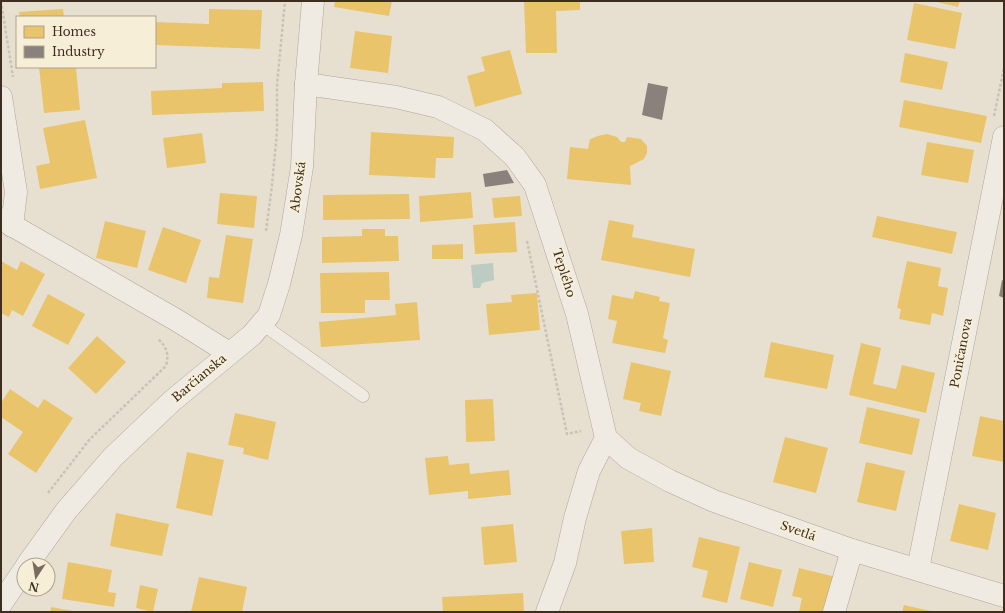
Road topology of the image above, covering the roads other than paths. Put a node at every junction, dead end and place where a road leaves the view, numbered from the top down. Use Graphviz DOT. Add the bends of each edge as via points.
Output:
graph roads {
  1 [pos="313,1"];
  2 [pos="306,84"];
  3 [pos="1,97"];
  4 [pos="999,129"];
  5 [pos="7,222"];
  6 [pos="262,324"];
  7 [pos="229,353"];
  8 [pos="363,396"];
  9 [pos="605,432"];
  10 [pos="852,550"];
  11 [pos="33,557"];
  12 [pos="918,569"];
  13 [pos="16,582"];
  14 [pos="1004,596"];
  15 [pos="1,604"];
  16 [pos="547,612"];
  17 [pos="834,612"];
  1 -- 2 [label="street, Abovská"];
  2 -- 6 [label="street, Abovská" via="302,167 291,235 269,315"];
  2 -- 9 [label="street, Teplého" via="396,97 438,107 485,130 516,157 535,184 577,314"];
  3 -- 5 [label="street" via="16,192"];
  4 -- 12 [label="street, Poničanova"];
  5 -- 7 [label="street, Barčianska"];
  6 -- 7 [label="street, Abovská"];
  6 -- 8 [label="lane"];
  7 -- 11 [label="street, Barčianska" via="172,401 113,457 66,511"];
  9 -- 10 [label="street, Svetlá" via="628,458 670,481 714,501"];
  9 -- 16 [label="street" via="589,471 565,563"];
  10 -- 12 [label="street, Svetlá"];
  10 -- 17 [label="street"];
  12 -- 14 [label="street, Svetlá"];
  13 -- 15 [label="street"];
}
